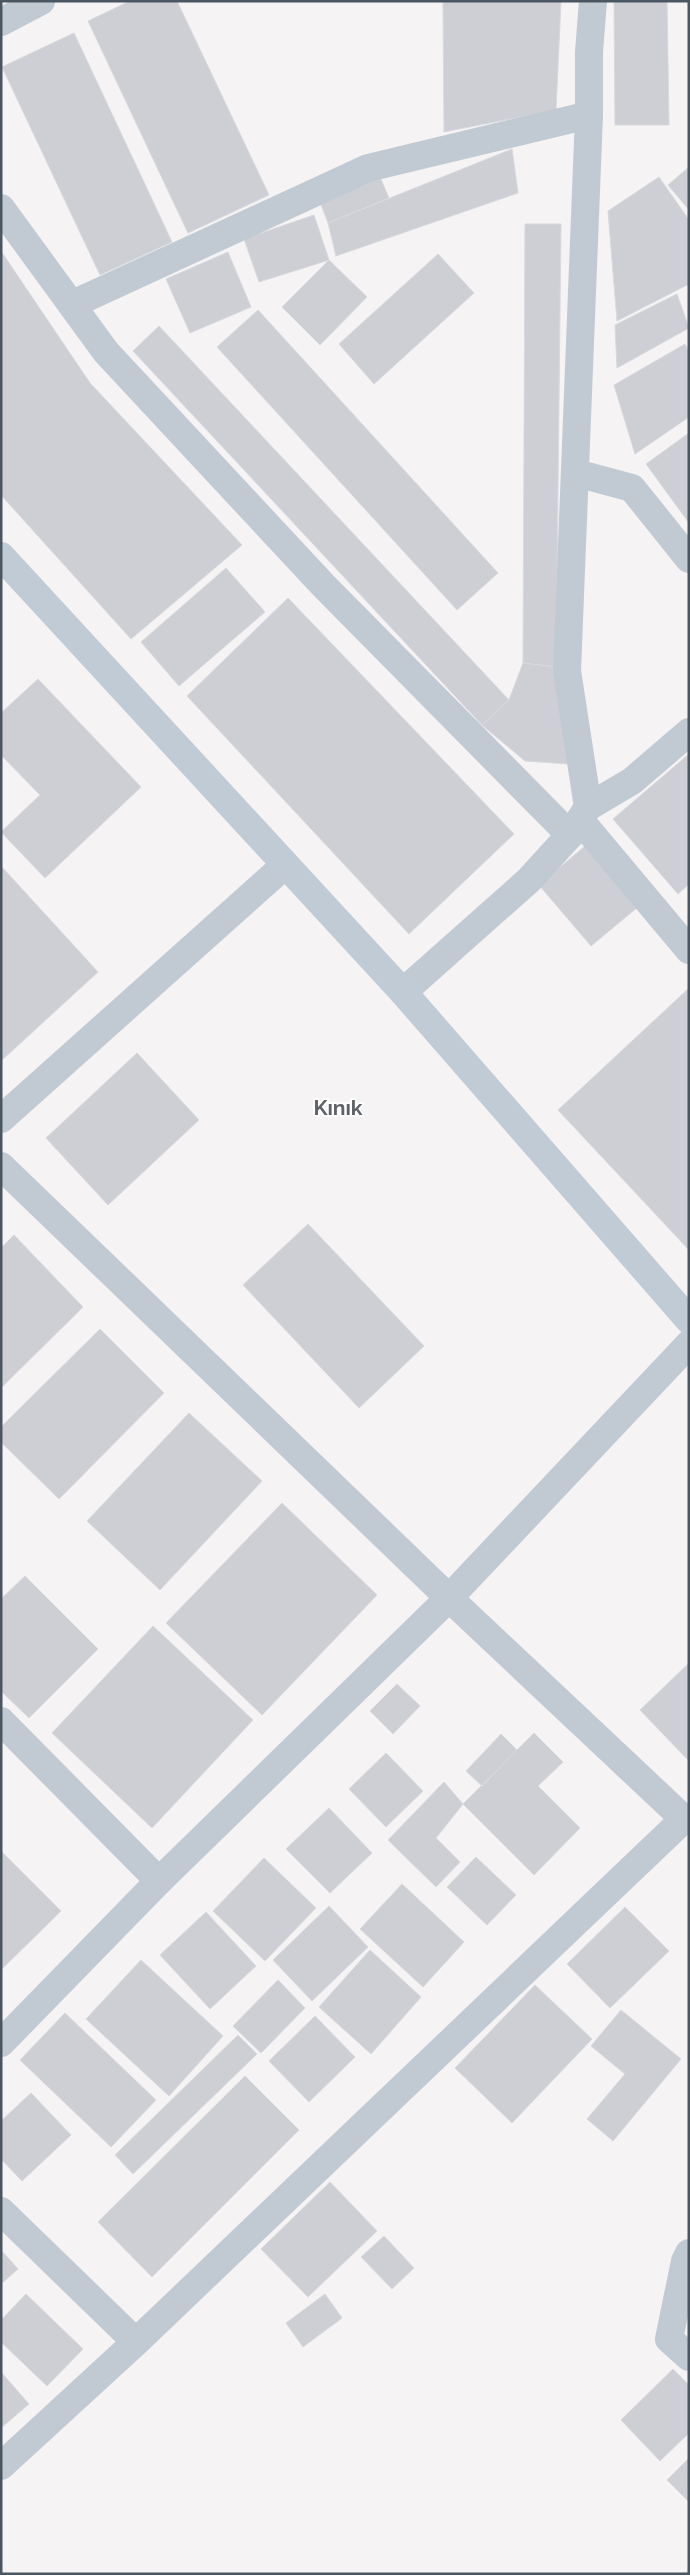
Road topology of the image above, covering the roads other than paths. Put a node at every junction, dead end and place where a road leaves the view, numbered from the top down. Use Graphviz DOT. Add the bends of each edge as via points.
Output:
graph roads {
  1 [pos="41,1"];
  2 [pos="593,1"];
  3 [pos="1,22"];
  4 [pos="589,115"];
  5 [pos="1,208"];
  6 [pos="73,304"];
  7 [pos="576,472"];
  8 [pos="1,556"];
  9 [pos="689,559"];
  10 [pos="689,732"];
  11 [pos="579,820"];
  12 [pos="284,865"];
  13 [pos="689,950"];
  14 [pos="403,992"];
  15 [pos="1,1119"];
  16 [pos="1,1166"];
  17 [pos="689,1320"];
  18 [pos="689,1344"];
  19 [pos="449,1598"];
  20 [pos="1,1721"];
  21 [pos="159,1881"];
  22 [pos="1,2043"];
  23 [pos="1,2211"];
  24 [pos="689,2253"];
  25 [pos="136,2342"];
  26 [pos="689,2357"];
  27 [pos="1,2466"];
  1 -- 3 [label="street"];
  2 -- 4 [label="street"];
  4 -- 6 [label="street" via="368,168"];
  4 -- 7 [label="street"];
  5 -- 6 [label="street"];
  6 -- 11 [label="street" via="106,352 323,585"];
  7 -- 9 [label="street" via="632,488"];
  7 -- 11 [label="street" via="568,671"];
  8 -- 12 [label="main road"];
  10 -- 11 [label="street" via="632,781"];
  11 -- 13 [label="street"];
  11 -- 14 [label="street" via="529,880"];
  12 -- 14 [label="main road"];
  12 -- 15 [label="street"];
  14 -- 17 [label="main road"];
  16 -- 19 [label="street"];
  18 -- 19 [label="street"];
  19 -- 21 [label="street"];
  19 -- 25 [label="street" via="684,1819"];
  20 -- 21 [label="street"];
  21 -- 22 [label="street"];
  23 -- 25 [label="street"];
  24 -- 26 [label="street" via="669,2338"];
  25 -- 27 [label="street"];
}
